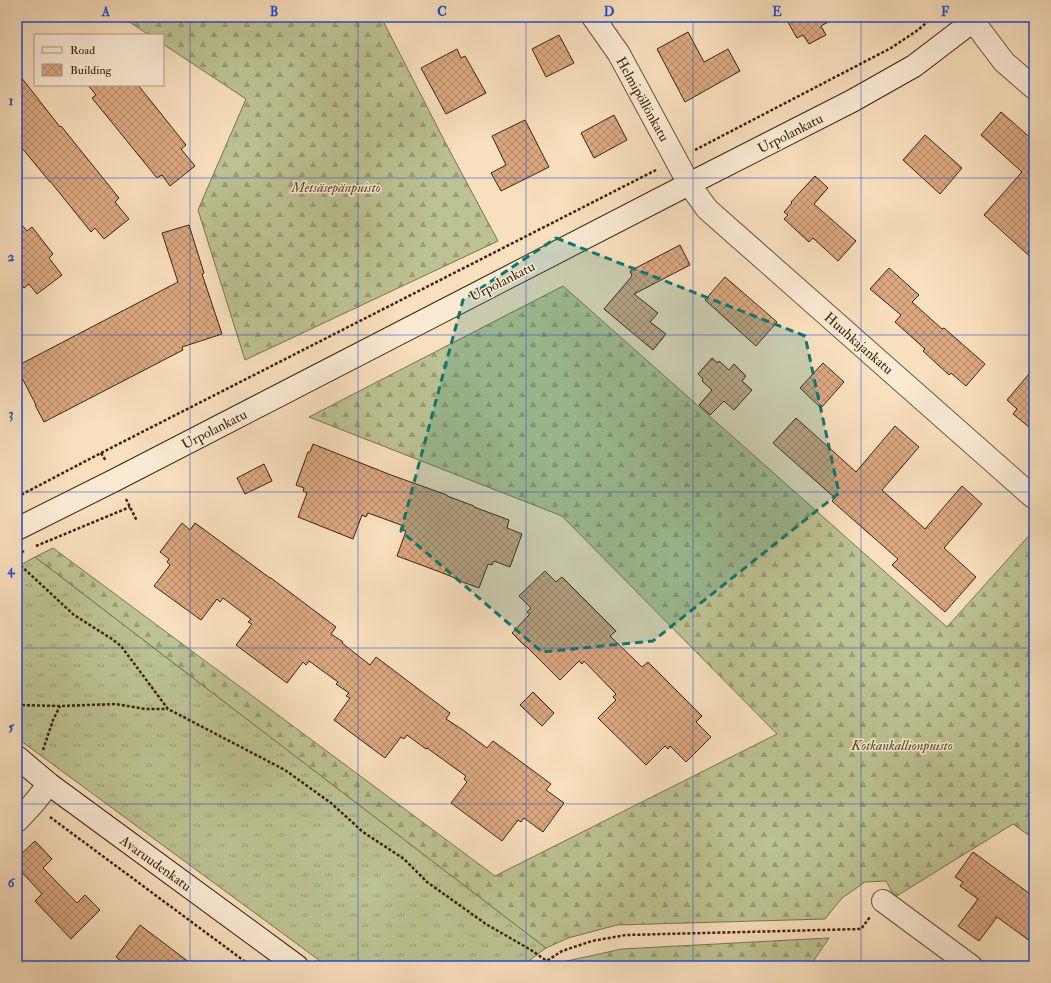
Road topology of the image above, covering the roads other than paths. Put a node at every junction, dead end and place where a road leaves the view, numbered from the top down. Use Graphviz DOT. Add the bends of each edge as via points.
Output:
graph roads {
  1 [pos="593,17"];
  2 [pos="973,18"];
  3 [pos="1034,88"];
  4 [pos="689,184"];
  5 [pos="1033,497"];
  6 [pos="17,529"];
  7 [pos="25,764"];
  8 [pos="49,784"];
  9 [pos="17,821"];
  10 [pos="883,901"];
  11 [pos="298,966"];
  12 [pos="971,966"];
  1 -- 4 [label="street, Helmipöllönkatu" via="619,54"];
  2 -- 3 [label="street" via="1004,62"];
  2 -- 4 [label="street, Urpolankatu" via="914,66 852,101"];
  4 -- 5 [label="street, Huuhkajankatu" via="707,209"];
  4 -- 6 [label="street, Urpolankatu"];
  7 -- 8 [label="street, Avaruudenkatu"];
  8 -- 9 [label="street"];
  8 -- 11 [label="street, Avaruudenkatu"];
  10 -- 12 [label="street"];
}
